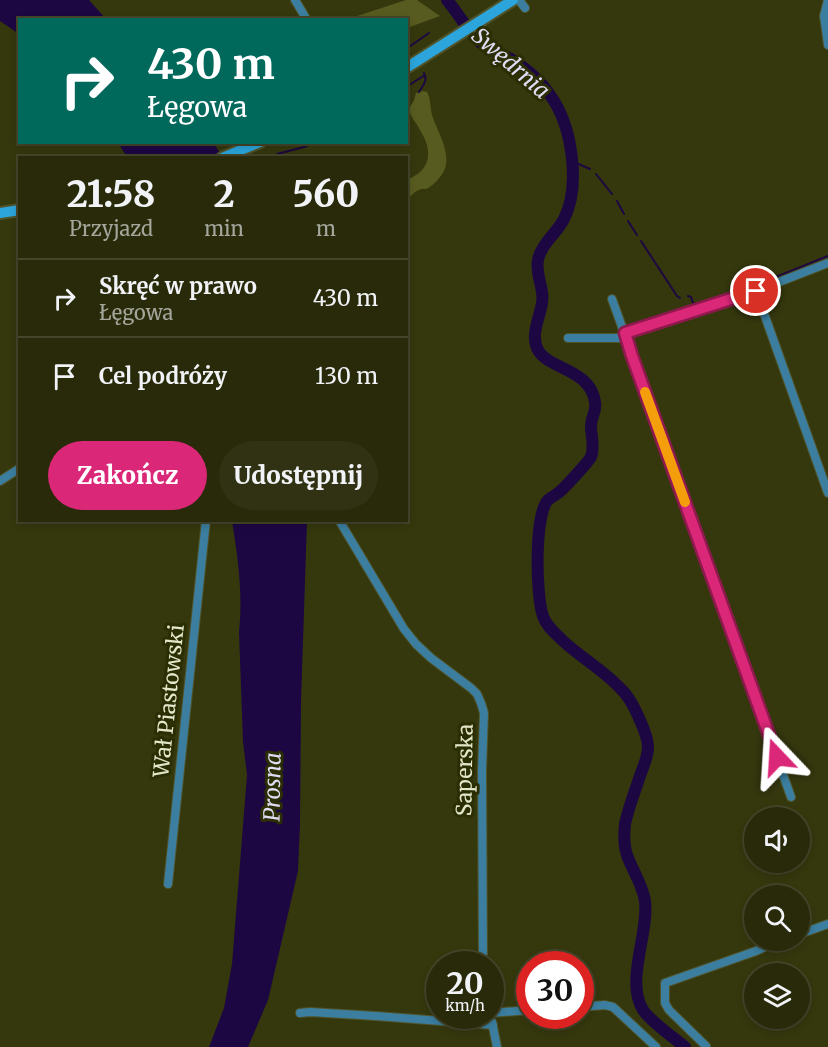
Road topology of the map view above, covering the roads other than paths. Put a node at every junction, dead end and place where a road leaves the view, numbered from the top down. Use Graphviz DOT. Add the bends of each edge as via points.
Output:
graph roads {
  1 [pos="295,0"];
  2 [pos="513,0"];
  3 [pos="519,0"];
  4 [pos="828,0"];
  5 [pos="525,8"];
  6 [pos="306,18"];
  7 [pos="828,45"];
  8 [pos="408,67"];
  9 [pos="255,145"];
  10 [pos="227,156"];
  11 [pos="18,210"];
  12 [pos="0,213"];
  13 [pos="828,263"];
  14 [pos="756,291"];
  15 [pos="612,299"];
  16 [pos="626,336"];
  17 [pos="568,338"];
  18 [pos="18,469"];
  19 [pos="0,481"];
  20 [pos="828,493"];
  21 [pos="206,522"];
  22 [pos="340,522"];
  23 [pos="791,797"];
  24 [pos="168,884"];
  25 [pos="828,924"];
  26 [pos="810,930"];
  27 [pos="483,951"];
  28 [pos="756,951"];
  29 [pos="594,1006"];
  30 [pos="300,1013"];
  31 [pos="426,1020"];
  32 [pos="493,1029"];
  33 [pos="706,1046"];
  34 [pos="496,1047"];
  35 [pos="656,1047"];
  1 -- 6 [label="street"];
  2 -- 8 [label="main road"];
  3 -- 5 [label="street"];
  4 -- 7 [label="street" via="824,16"];
  9 -- 10 [label="main road"];
  11 -- 12 [label="main road"];
  13 -- 14 [label="street"];
  14 -- 16 [label="street"];
  14 -- 20 [label="street"];
  15 -- 16 [label="street"];
  16 -- 17 [label="street"];
  16 -- 23 [label="street"];
  18 -- 19 [label="street"];
  21 -- 24 [label="street, Wał Piastowski"];
  22 -- 27 [label="street, Saperska" via="410,637 471,688 482,703"];
  25 -- 26 [label="street"];
  28 -- 33 [label="street" via="665,983 669,1010"];
  29 -- 35 [label="street" via="613,1007"];
  30 -- 31 [label="street"];
  32 -- 34 [label="street"];
}
